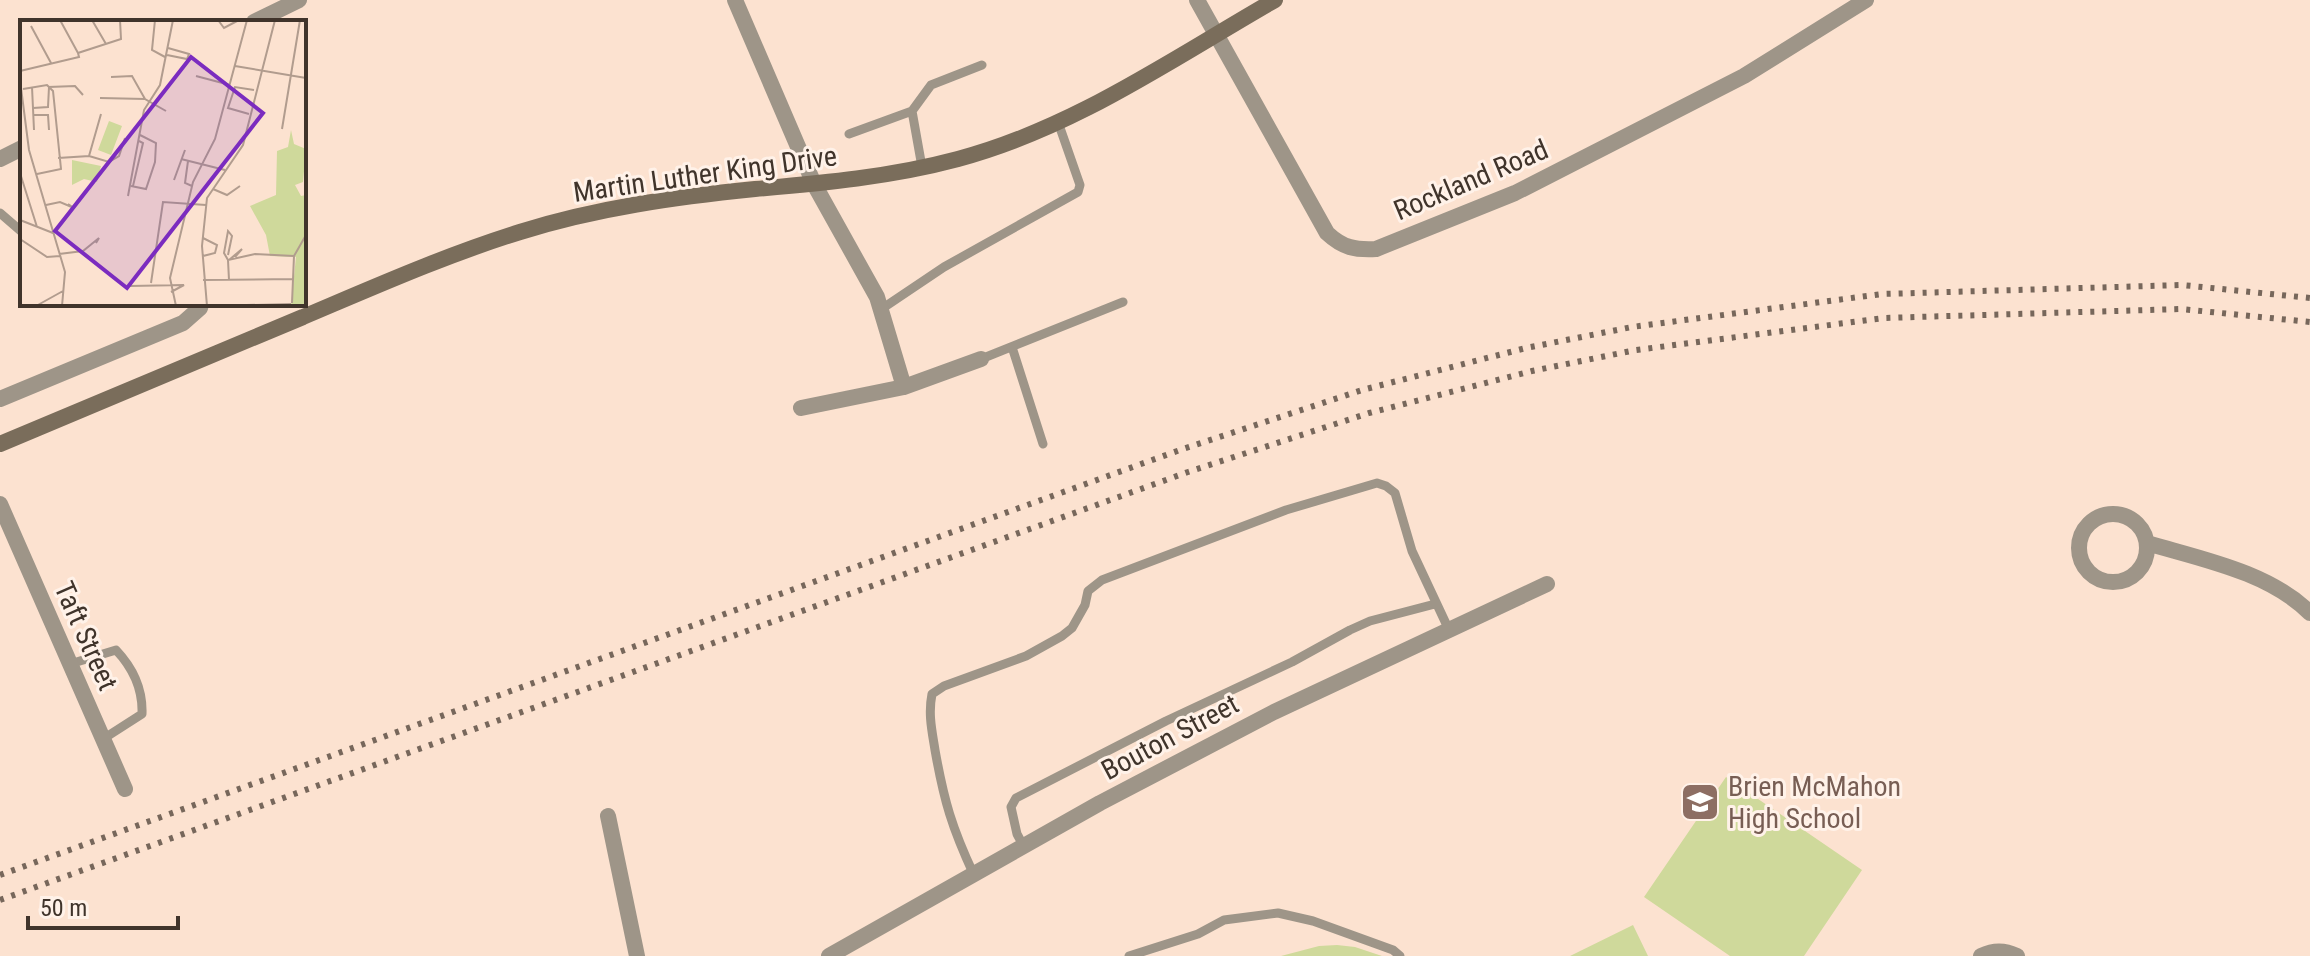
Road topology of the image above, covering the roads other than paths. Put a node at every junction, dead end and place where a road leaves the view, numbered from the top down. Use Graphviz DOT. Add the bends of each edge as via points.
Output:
graph roads {
  1 [pos="299,0"];
  2 [pos="735,0"];
  3 [pos="1197,0"];
  4 [pos="1275,0"];
  5 [pos="1866,0"];
  6 [pos="258,20"];
  7 [pos="1218,33"];
  8 [pos="982,65"];
  9 [pos="912,111"];
  10 [pos="1058,122"];
  11 [pos="849,134"];
  12 [pos="20,149"];
  13 [pos="0,159"];
  14 [pos="922,167"];
  15 [pos="814,184"];
  16 [pos="0,213"];
  17 [pos="20,230"];
  18 [pos="1123,302"];
  19 [pos="200,306"];
  20 [pos="880,310"];
  21 [pos="1012,347"];
  22 [pos="981,359"];
  23 [pos="904,387"];
  24 [pos="0,399"];
  25 [pos="801,408"];
  26 [pos="0,444"];
  27 [pos="1043,444"];
  28 [pos="0,504"];
  29 [pos="2147,543"];
  30 [pos="1547,584"];
  31 [pos="1435,604"];
  32 [pos="2310,613"];
  33 [pos="1449,630"];
  34 [pos="70,664"];
  35 [pos="103,739"];
  36 [pos="125,789"];
  37 [pos="608,816"];
  38 [pos="1024,847"];
  39 [pos="974,875"];
  40 [pos="637,956"];
  41 [pos="829,956"];
  42 [pos="1129,956"];
  43 [pos="1400,956"];
  44 [pos="1981,956"];
  45 [pos="2017,956"];
  1 -- 6 [label="street"];
  2 -- 15 [label="street"];
  3 -- 7 [label="street, Rockland Road"];
  4 -- 7 [label="main road, Martin Luther King Drive"];
  5 -- 7 [label="street, Rockland Road" via="1744,76 1529,187 1376,249 1352,250 1327,233"];
  7 -- 10 [label="main road, Martin Luther King Drive"];
  8 -- 9 [label="lane" via="931,85"];
  9 -- 11 [label="lane"];
  9 -- 14 [label="lane"];
  10 -- 14 [label="main road, Martin Luther King Drive" via="1019,140"];
  10 -- 20 [label="lane" via="1078,192 944,267"];
  12 -- 13 [label="street"];
  14 -- 15 [label="main road, Martin Luther King Drive"];
  15 -- 20 [label="street"];
  15 -- 26 [label="main road, Martin Luther King Drive" via="605,209 519,232"];
  16 -- 17 [label="lane"];
  18 -- 21 [label="lane"];
  19 -- 24 [label="street" via="183,323"];
  20 -- 23 [label="street"];
  21 -- 22 [label="lane"];
  21 -- 27 [label="lane"];
  22 -- 23 [label="street"];
  23 -- 25 [label="street"];
  28 -- 34 [label="street, Taft Street"];
  29 -- 29 [label="street" via="2142,566 2123,581 2100,580 2078,553 2083,529 2091,520 2113,513 2135,522"];
  29 -- 32 [label="street" via="2229,568 2293,597"];
  30 -- 33 [label="street, Bouton Street"];
  31 -- 33 [label="lane"];
  31 -- 38 [label="lane" via="1350,630 1016,798 1011,807"];
  31 -- 39 [label="lane" via="1395,493 1377,483 1286,510 1102,580 1088,591 1072,628 1062,636 932,694 929,716 944,803"];
  33 -- 38 [label="street, Bouton Street" via="1274,712"];
  34 -- 35 [label="street, Taft Street"];
  34 -- 35 [label="lane" via="116,650 132,667 142,714"];
  35 -- 36 [label="street, Taft Street"];
  37 -- 40 [label="street"];
  38 -- 39 [label="street, Bouton Street"];
  39 -- 41 [label="street, Bouton Street"];
  42 -- 43 [label="lane" via="1224,920 1278,913 1313,921"];
  44 -- 45 [label="street" via="2005,951"];
}
